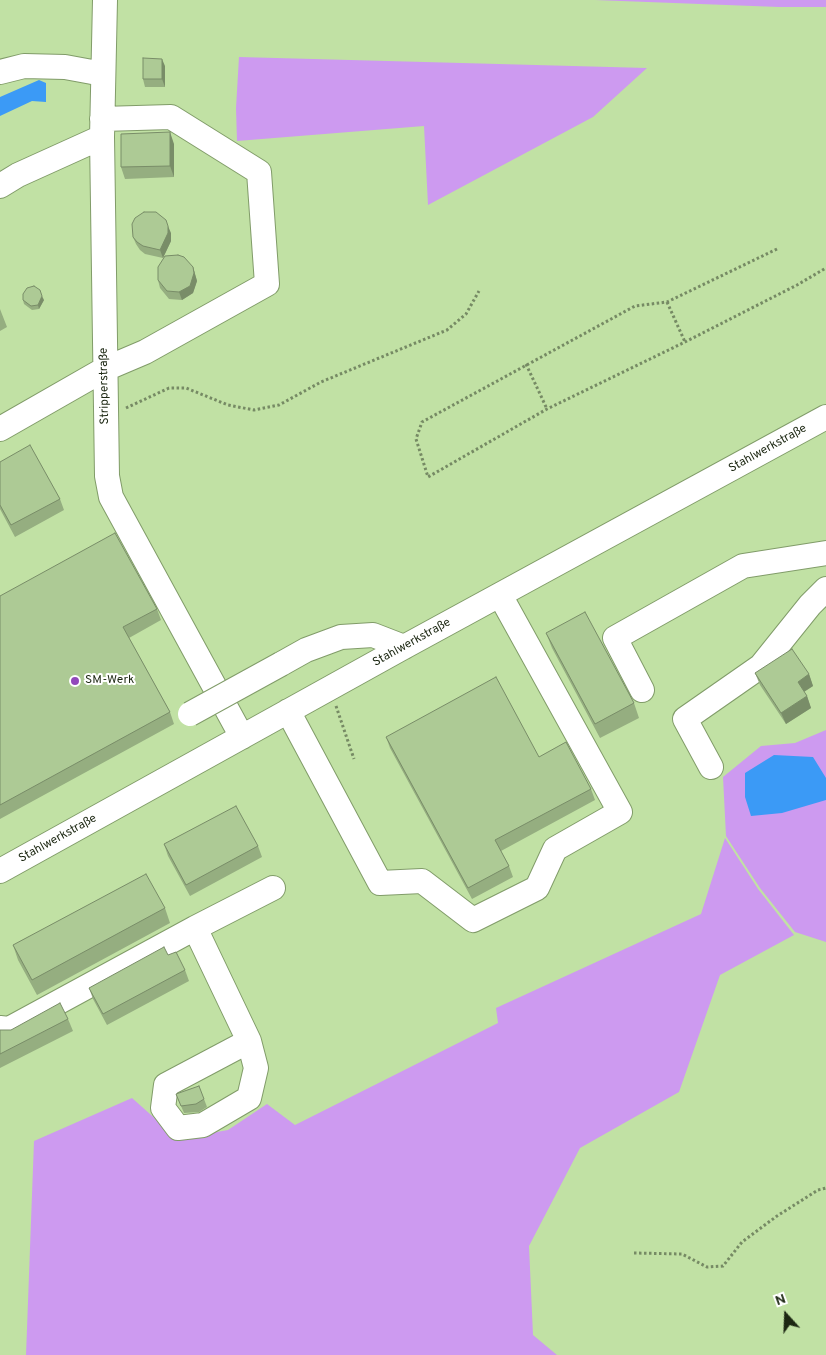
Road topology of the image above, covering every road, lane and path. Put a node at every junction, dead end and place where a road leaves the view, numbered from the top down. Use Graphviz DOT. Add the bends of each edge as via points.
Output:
graph roads {
  1 [pos="105,0"];
  2 [pos="0,72"];
  3 [pos="103,74"];
  4 [pos="102,128"];
  5 [pos="0,186"];
  6 [pos="777,249"];
  7 [pos="826,268"];
  8 [pos="479,291"];
  9 [pos="667,302"];
  10 [pos="686,342"];
  11 [pos="526,364"];
  12 [pos="105,369"];
  13 [pos="547,409"];
  14 [pos="826,417"];
  15 [pos="106,418"];
  16 [pos="0,429"];
  17 [pos="826,553"];
  18 [pos="826,589"];
  19 [pos="500,595"];
  20 [pos="404,647"];
  21 [pos="327,690"];
  22 [pos="642,690"];
  23 [pos="288,711"];
  24 [pos="190,714"];
  25 [pos="242,737"];
  26 [pos="354,758"];
  27 [pos="711,767"];
  28 [pos="0,871"];
  29 [pos="273,888"];
  30 [pos="194,928"];
  31 [pos="0,1028"];
  32 [pos="250,1041"];
  33 [pos="826,1188"];
  34 [pos="634,1253"];
  1 -- 3 [label="street, Stripperstraße"];
  2 -- 3 [label="street" via="24,66 64,67"];
  3 -- 4 [label="street, Stripperstraße"];
  4 -- 5 [label="street"];
  4 -- 12 [label="street, Stripperstraße"];
  4 -- 12 [label="street" via="171,117 259,172 267,284 145,352"];
  6 -- 9 [label="path"];
  7 -- 10 [label="path"];
  8 -- 15 [label="path" via="466,314 447,330 321,382 279,405 254,410 228,405 186,388 169,388"];
  9 -- 10 [label="path"];
  9 -- 11 [label="path" via="635,306"];
  10 -- 13 [label="path"];
  11 -- 13 [label="path"];
  11 -- 13 [label="path" via="422,422 416,438 428,477"];
  12 -- 15 [label="street, Stripperstraße"];
  12 -- 16 [label="street"];
  14 -- 19 [label="street, Stahlwerkstraße"];
  15 -- 25 [label="street, Stripperstraße" via="107,476 111,497"];
  17 -- 22 [label="street" via="743,566 615,638"];
  18 -- 27 [label="street" via="761,666 685,719"];
  19 -- 20 [label="street, Stahlwerkstraße"];
  19 -- 23 [label="street" via="620,812 555,849 537,888 474,920 422,881 380,883"];
  20 -- 21 [label="street, Stahlwerkstraße"];
  20 -- 24 [label="street, bridge" via="373,635 341,637 306,650"];
  21 -- 23 [label="street, Stahlwerkstraße"];
  21 -- 26 [label="path"];
  23 -- 25 [label="street, Stahlwerkstraße"];
  25 -- 28 [label="street, Stahlwerkstraße"];
  29 -- 30 [label="street"];
  30 -- 31 [label="street" via="9,1029"];
  30 -- 32 [label="street"];
  33 -- 34 [label="path" via="802,1200 742,1242 723,1266 707,1267 682,1254"];
}
